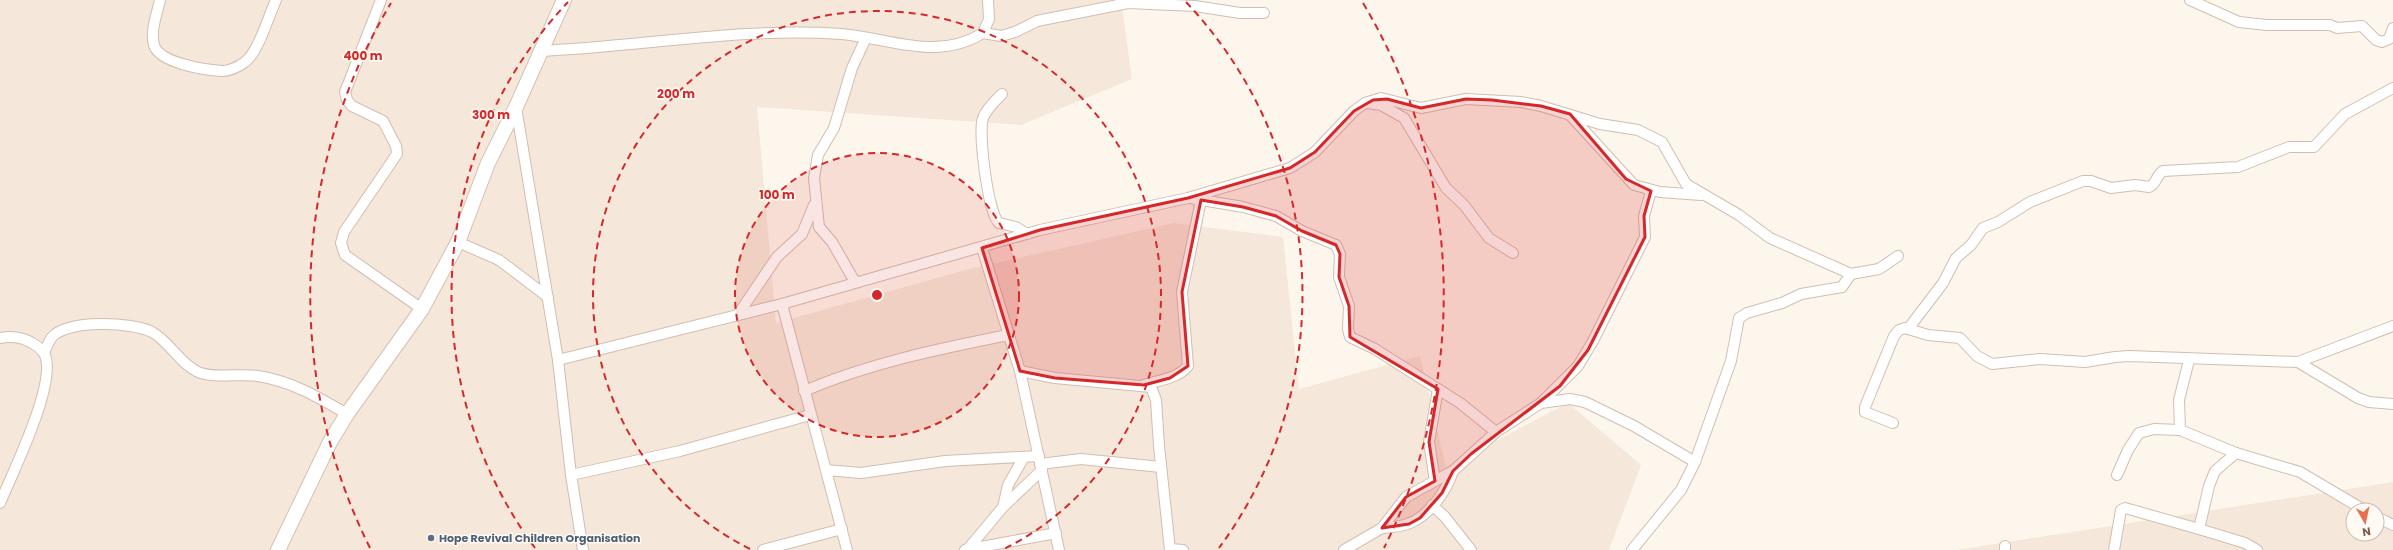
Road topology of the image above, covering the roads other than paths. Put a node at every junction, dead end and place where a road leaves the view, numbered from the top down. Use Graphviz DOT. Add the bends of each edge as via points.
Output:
graph roads {
  1 [pos="160,0"];
  2 [pos="276,0"];
  3 [pos="380,0"];
  4 [pos="564,0"];
  5 [pos="988,0"];
  6 [pos="2190,0"];
  7 [pos="1264,13"];
  8 [pos="2393,28"];
  9 [pos="982,33"];
  10 [pos="866,38"];
  11 [pos="539,51"];
  12 [pos="2393,88"];
  13 [pos="1002,94"];
  14 [pos="1365,103"];
  15 [pos="516,107"];
  16 [pos="1570,114"];
  17 [pos="1651,191"];
  18 [pos="1704,195"];
  19 [pos="1188,198"];
  20 [pos="1201,200"];
  21 [pos="815,203"];
  22 [pos="1027,234"];
  23 [pos="458,242"];
  24 [pos="982,248"];
  25 [pos="1513,253"];
  26 [pos="1898,256"];
  27 [pos="1851,274"];
  28 [pos="855,282"];
  29 [pos="548,297"];
  30 [pos="782,304"];
  31 [pos="422,308"];
  32 [pos="737,316"];
  33 [pos="2393,326"];
  34 [pos="1908,329"];
  35 [pos="1008,335"];
  36 [pos="0,338"];
  37 [pos="44,353"];
  38 [pos="558,360"];
  39 [pos="2189,360"];
  40 [pos="2298,362"];
  41 [pos="1020,371"];
  42 [pos="1144,385"];
  43 [pos="1438,389"];
  44 [pos="804,391"];
  45 [pos="1541,403"];
  46 [pos="2393,404"];
  47 [pos="347,414"];
  48 [pos="810,415"];
  49 [pos="1893,423"];
  50 [pos="2180,430"];
  51 [pos="1496,432"];
  52 [pos="2236,453"];
  53 [pos="1024,457"];
  54 [pos="1695,462"];
  55 [pos="1040,463"];
  56 [pos="1161,467"];
  57 [pos="826,470"];
  58 [pos="1453,471"];
  59 [pos="571,475"];
  60 [pos="2117,475"];
  61 [pos="1435,481"];
  62 [pos="2351,502"];
  63 [pos="0,503"];
  64 [pos="1003,506"];
  65 [pos="1432,506"];
  66 [pos="1382,528"];
  67 [pos="842,529"];
  68 [pos="2199,529"];
  69 [pos="1056,533"];
  70 [pos="1170,549"];
  71 [pos="278,550"];
  72 [pos="583,550"];
  73 [pos="762,550"];
  74 [pos="848,550"];
  75 [pos="967,550"];
  76 [pos="1060,550"];
  77 [pos="1183,550"];
  78 [pos="1344,550"];
  79 [pos="1471,550"];
  80 [pos="1632,550"];
  81 [pos="2114,550"];
  82 [pos="2257,550"];
  1 -- 2 [label="street" via="154,33 154,45 158,53 167,59 223,71 236,68 254,51"];
  3 -- 31 [label="street" via="345,92 352,106 383,121 396,146 397,154 344,232 341,243 346,255"];
  4 -- 11 [label="main road"];
  5 -- 9 [label="street" via="989,19"];
  6 -- 8 [label="street" via="2232,20 2248,24 2328,25 2340,28 2359,26 2366,28 2376,40 2382,42 2389,39"];
  7 -- 9 [label="street" via="1128,3 1037,21 1001,36"];
  9 -- 10 [label="street" via="950,47 933,48 915,48"];
  10 -- 11 [label="street" via="803,32 751,33"];
  10 -- 21 [label="street" via="852,68 834,128 818,155 814,178"];
  11 -- 15 [label="main road"];
  12 -- 34 [label="street" via="2345,114 2314,146 2289,147 2238,167 2163,171 2149,187 2134,185 2111,188 2083,181 2030,202 1993,225 1983,228 1972,245 1956,258 1943,283"];
  13 -- 22 [label="street" via="986,112 981,127 993,212 999,223 1016,227"];
  14 -- 16 [label="street" via="1381,98 1421,108 1466,99 1492,100 1541,106"];
  14 -- 19 [label="street" via="1345,119 1315,152 1290,168"];
  14 -- 25 [label="street" via="1381,105 1404,118 1446,188 1469,211 1490,238"];
  15 -- 23 [label="main road" via="488,163"];
  15 -- 29 [label="street"];
  16 -- 17 [label="street" via="1626,179"];
  16 -- 18 [label="street" via="1600,124 1638,130 1662,142 1686,184"];
  17 -- 18 [label="street"];
  17 -- 45 [label="street" via="1644,216 1645,237 1593,340 1578,366"];
  18 -- 27 [label="street" via="1770,238"];
  19 -- 20 [label="street"];
  19 -- 22 [label="street"];
  20 -- 42 [label="street" via="1182,292 1188,366 1183,372 1170,378"];
  20 -- 43 [label="street" via="1276,216 1302,232 1336,245 1340,254 1339,277 1349,306 1350,337 1375,349"];
  21 -- 28 [label="street" via="819,227 829,238"];
  21 -- 32 [label="street" via="802,234 777,257"];
  22 -- 24 [label="street"];
  23 -- 29 [label="street" via="500,260"];
  23 -- 31 [label="main road"];
  24 -- 28 [label="street"];
  24 -- 35 [label="street"];
  26 -- 27 [label="street" via="1879,269"];
  27 -- 54 [label="street" via="1842,287 1801,294 1782,304 1747,313 1739,318 1736,344 1727,375"];
  28 -- 30 [label="street"];
  29 -- 38 [label="street"];
  30 -- 32 [label="street"];
  30 -- 44 [label="street"];
  31 -- 47 [label="main road"];
  32 -- 38 [label="street"];
  33 -- 40 [label="street"];
  34 -- 39 [label="street" via="1928,335 1960,338 1977,356 1992,364 2040,359 2086,362 2122,356"];
  34 -- 49 [label="street" via="1899,330 1894,336 1865,407 1865,412 1869,415"];
  35 -- 41 [label="street"];
  35 -- 44 [label="street" via="889,361 839,376"];
  36 -- 37 [label="street" via="13,336 28,340"];
  37 -- 47 [label="street" via="52,337 66,329 101,325 139,328 152,332 197,372 257,376 281,381 310,392"];
  37 -- 63 [label="street" via="46,372 43,398"];
  38 -- 59 [label="street"];
  39 -- 40 [label="street"];
  39 -- 50 [label="street" via="2179,400"];
  40 -- 46 [label="street" via="2358,398 2369,402"];
  41 -- 42 [label="street" via="1055,378"];
  41 -- 55 [label="street"];
  42 -- 56 [label="street" via="1151,388 1156,400"];
  43 -- 51 [label="street"];
  43 -- 61 [label="street" via="1429,442"];
  44 -- 48 [label="street"];
  45 -- 51 [label="street"];
  45 -- 54 [label="street" via="1570,399 1585,402 1634,426"];
  47 -- 71 [label="main road" via="330,442"];
  48 -- 57 [label="street"];
  48 -- 59 [label="street" via="767,429 680,451"];
  50 -- 52 [label="street"];
  50 -- 60 [label="street" via="2154,429 2139,433"];
  51 -- 58 [label="street"];
  52 -- 62 [label="street" via="2300,472"];
  52 -- 68 [label="street" via="2215,471"];
  53 -- 55 [label="street"];
  53 -- 57 [label="street" via="946,461 861,473"];
  53 -- 64 [label="street" via="1008,485"];
  54 -- 80 [label="street" via="1681,490"];
  55 -- 56 [label="street" via="1081,459"];
  55 -- 64 [label="street"];
  55 -- 69 [label="street"];
  56 -- 70 [label="street"];
  57 -- 67 [label="street"];
  58 -- 61 [label="street"];
  58 -- 65 [label="street" via="1449,483"];
  59 -- 72 [label="street"];
  61 -- 66 [label="street" via="1406,497"];
  64 -- 75 [label="street"];
  65 -- 66 [label="street" via="1420,518 1409,524"];
  65 -- 79 [label="street" via="1445,517"];
  66 -- 78 [label="street"];
  67 -- 73 [label="street"];
  67 -- 74 [label="street"];
  68 -- 81 [label="street" via="2125,508 2121,510"];
  68 -- 82 [label="street" via="2245,543"];
  69 -- 75 [label="street"];
  69 -- 76 [label="street"];
  70 -- 77 [label="street"];
}
